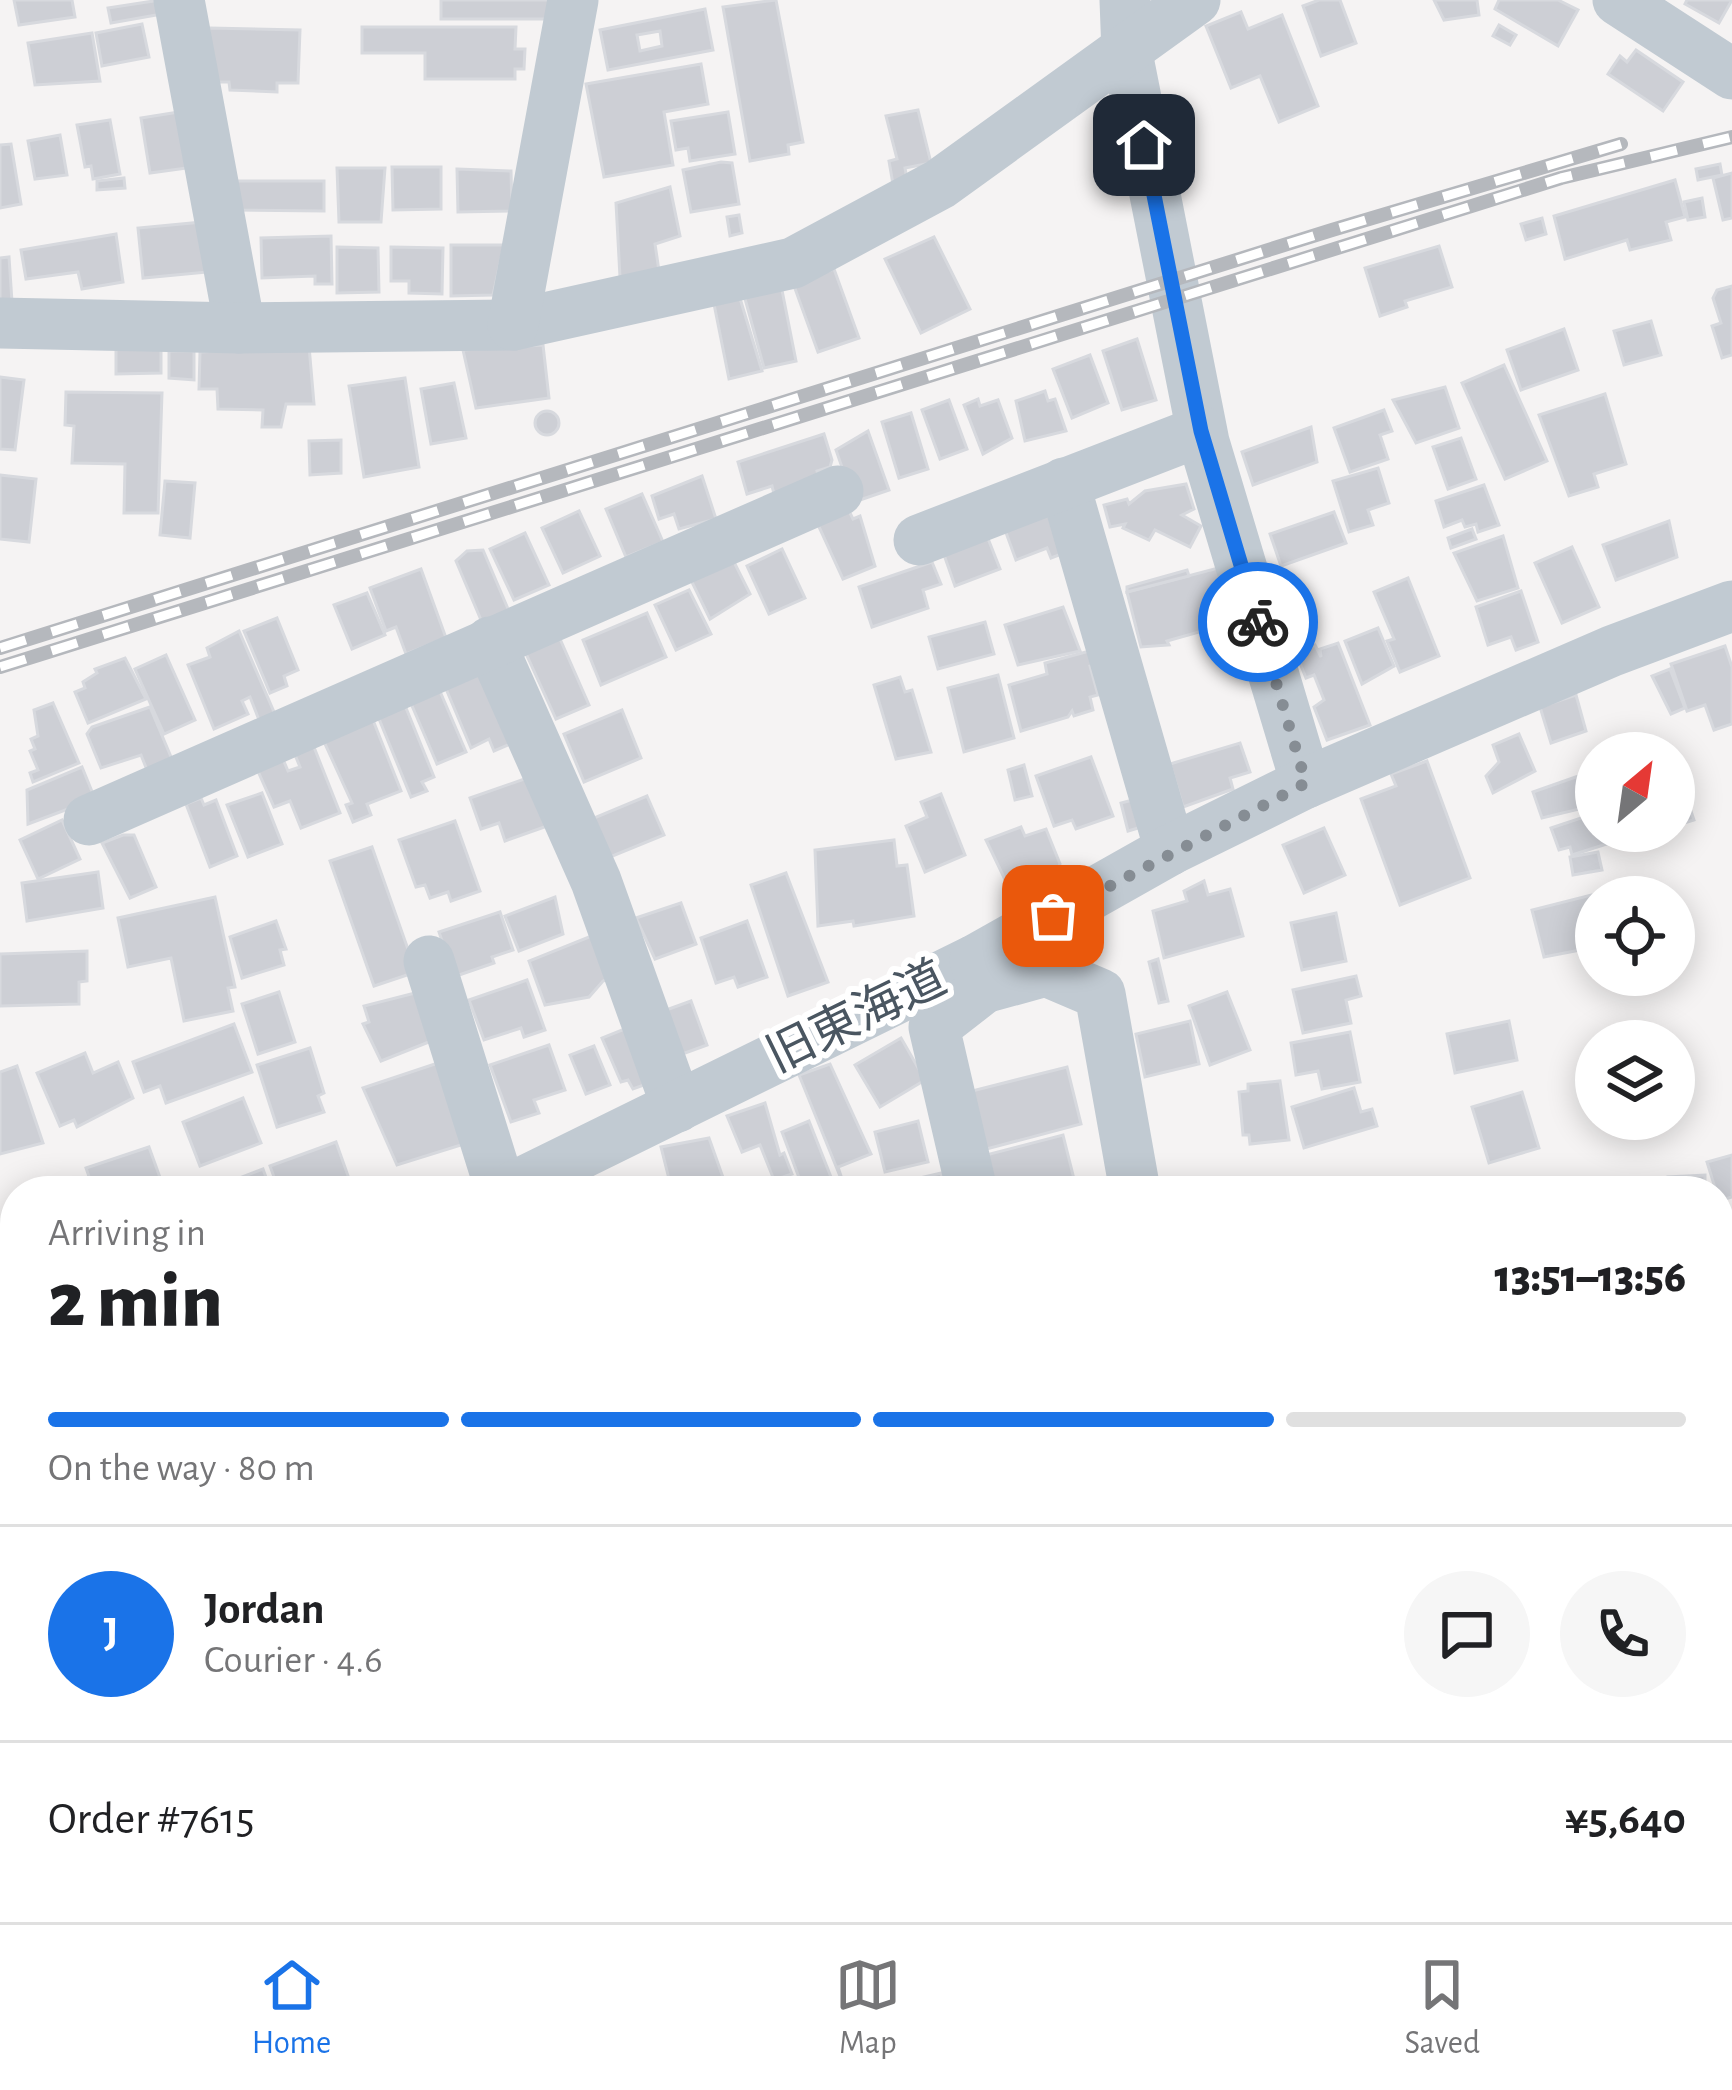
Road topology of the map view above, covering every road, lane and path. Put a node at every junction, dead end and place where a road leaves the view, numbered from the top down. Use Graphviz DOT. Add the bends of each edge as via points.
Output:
graph roads {
  1 [pos="179,0"];
  2 [pos="573,0"];
  3 [pos="1125,0"];
  4 [pos="1195,0"];
  5 [pos="1618,0"];
  6 [pos="1127,53"];
  7 [pos="1732,74"];
  8 [pos="0,323"];
  9 [pos="513,325"];
  10 [pos="240,328"];
  11 [pos="1201,431"];
  12 [pos="1064,483"];
  13 [pos="838,491"];
  14 [pos="919,540"];
  15 [pos="1732,606"];
  16 [pos="490,642"];
  17 [pos="1306,783"];
  18 [pos="89,820"];
  19 [pos="1170,850"];
  20 [pos="429,962"];
  21 [pos="979,974"];
  22 [pos="677,1107"];
  23 [pos="498,1176"];
  24 [pos="534,1176"];
  25 [pos="969,1176"];
  26 [pos="1133,1176"];
  1 -- 10 [label="street"];
  2 -- 9 [label="street"];
  3 -- 6 [label="street"];
  4 -- 6 [label="street"];
  5 -- 7 [label="street"];
  6 -- 9 [label="street" via="940,184 793,263"];
  6 -- 11 [label="street"];
  8 -- 10 [label="street"];
  9 -- 10 [label="street"];
  11 -- 12 [label="street"];
  11 -- 17 [label="street"];
  12 -- 14 [label="street"];
  12 -- 19 [label="street"];
  13 -- 16 [label="street"];
  15 -- 17 [label="street, 旧東海道"];
  16 -- 18 [label="street"];
  16 -- 22 [label="street" via="596,881"];
  17 -- 19 [label="street, 旧東海道"];
  19 -- 21 [label="street, 旧東海道"];
  20 -- 23 [label="street"];
  21 -- 22 [label="street, 旧東海道"];
  21 -- 25 [label="street" via="934,1027"];
  21 -- 26 [label="street" via="1046,971 1100,994"];
  22 -- 24 [label="street, 旧東海道"];
}
